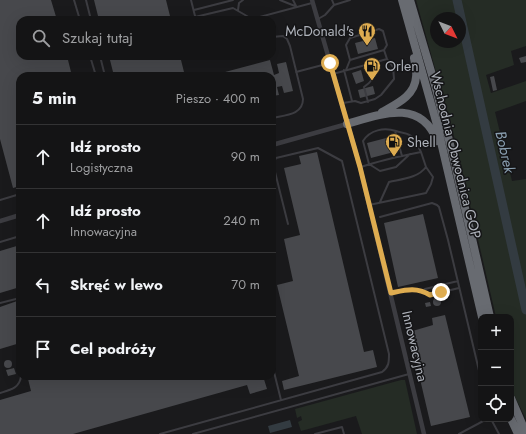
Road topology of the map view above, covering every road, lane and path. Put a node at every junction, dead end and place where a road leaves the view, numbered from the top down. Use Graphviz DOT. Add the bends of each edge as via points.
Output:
graph roads {
  1 [pos="74,0"];
  2 [pos="86,0"];
  3 [pos="191,0"];
  4 [pos="233,0"];
  5 [pos="243,0"];
  6 [pos="280,0"];
  7 [pos="293,0"];
  8 [pos="332,0"];
  9 [pos="350,0"];
  10 [pos="402,0"];
  11 [pos="410,0"];
  12 [pos="312,1"];
  13 [pos="334,5"];
  14 [pos="296,7"];
  15 [pos="194,10"];
  16 [pos="238,10"];
  17 [pos="79,16"];
  18 [pos="90,16"];
  19 [pos="196,16"];
  20 [pos="203,16"];
  21 [pos="247,16"];
  22 [pos="266,16"];
  23 [pos="317,19"];
  24 [pos="412,33"];
  25 [pos="276,37"];
  26 [pos="384,50"];
  27 [pos="387,59"];
  28 [pos="91,60"];
  29 [pos="101,60"];
  30 [pos="350,60"];
  31 [pos="330,63"];
  32 [pos="370,64"];
  33 [pos="345,70"];
  34 [pos="95,72"];
  35 [pos="104,72"];
  36 [pos="296,72"];
  37 [pos="333,74"];
  38 [pos="352,101"];
  39 [pos="368,102"];
  40 [pos="342,103"];
  41 [pos="372,116"];
  42 [pos="276,117"];
  43 [pos="347,124"];
  44 [pos="396,131"];
  45 [pos="276,144"];
  46 [pos="421,152"];
  47 [pos="410,154"];
  48 [pos="402,156"];
  49 [pos="276,158"];
  50 [pos="369,164"];
  51 [pos="360,167"];
  52 [pos="426,167"];
  53 [pos="449,174"];
  54 [pos="276,176"];
  55 [pos="16,195"];
  56 [pos="0,200"];
  57 [pos="380,202"];
  58 [pos="369,204"];
  59 [pos="16,216"];
  60 [pos="380,217"];
  61 [pos="0,221"];
  62 [pos="288,224"];
  63 [pos="16,237"];
  64 [pos="0,242"];
  65 [pos="458,281"];
  66 [pos="459,288"];
  67 [pos="423,291"];
  68 [pos="391,293"];
  69 [pos="16,299"];
  70 [pos="0,303"];
  71 [pos="481,314"];
  72 [pos="489,314"];
  73 [pos="478,367"];
  74 [pos="410,374"];
  75 [pos="276,378"];
  76 [pos="20,380"];
  77 [pos="0,393"];
  78 [pos="282,400"];
  79 [pos="514,405"];
  80 [pos="481,422"];
  81 [pos="493,422"];
  82 [pos="512,422"];
  83 [pos="526,433"];
  84 [pos="160,434"];
  85 [pos="193,434"];
  86 [pos="314,434"];
  87 [pos="344,434"];
  88 [pos="424,434"];
  89 [pos="459,434"];
  90 [pos="499,434"];
  91 [pos="518,434"];
  1 -- 17 [label="lane"];
  2 -- 18 [label="lane"];
  3 -- 15 [label="lane"];
  4 -- 15 [label="lane"];
  5 -- 16 [label="lane" via="239,3"];
  6 -- 14 [label="lane"];
  7 -- 14 [label="lane"];
  8 -- 13 [label="lane"];
  9 -- 13 [label="lane"];
  10 -- 24 [label="highway, Wschodnia Obwodnica GOP"];
  11 -- 72 [label="highway, Wschodnia Obwodnica GOP" via="454,160"];
  12 -- 14 [label="lane"];
  12 -- 23 [label="street, Innowacyjna"];
  13 -- 23 [label="lane"];
  14 -- 22 [label="lane"];
  15 -- 19 [label="lane"];
  16 -- 20 [label="lane" via="233,8"];
  16 -- 21 [label="lane"];
  23 -- 31 [label="street, Innowacyjna"];
  24 -- 41 [label="highway" via="416,77 412,90 396,104"];
  24 -- 53 [label="highway, Wschodnia Obwodnica GOP"];
  25 -- 36 [label="lane" via="283,36 287,39"];
  26 -- 27 [label="lane"];
  26 -- 30 [label="lane"];
  26 -- 30 [label="lane" via="386,45 383,31 350,38 346,45"];
  27 -- 32 [label="lane"];
  27 -- 39 [label="lane" via="393,67 394,79 380,95"];
  28 -- 34 [label="lane"];
  29 -- 35 [label="lane"];
  30 -- 33 [label="lane"];
  31 -- 36 [label="lane"];
  31 -- 37 [label="street, Innowacyjna"];
  32 -- 33 [label="lane"];
  32 -- 39 [label="lane" via="373,78 364,87"];
  33 -- 37 [label="lane"];
  33 -- 38 [label="lane"];
  36 -- 42 [label="lane" via="303,104 296,113"];
  37 -- 40 [label="street, Innowacyjna"];
  38 -- 39 [label="lane"];
  38 -- 40 [label="lane"];
  40 -- 43 [label="street, Innowacyjna"];
  41 -- 43 [label="highway"];
  41 -- 53 [label="highway" via="403,112 424,121 434,133"];
  43 -- 45 [label="street"];
  43 -- 51 [label="street, Innowacyjna"];
  44 -- 46 [label="lane" via="410,136"];
  44 -- 48 [label="lane"];
  44 -- 50 [label="lane" via="392,128 384,129 366,136 363,144"];
  46 -- 47 [label="lane"];
  46 -- 52 [label="lane"];
  47 -- 48 [label="lane"];
  47 -- 50 [label="lane" via="396,167 380,171"];
  48 -- 50 [label="lane"];
  49 -- 78 [label="lane" via="318,148 342,161 389,354 389,364 382,372"];
  50 -- 51 [label="lane"];
  51 -- 58 [label="street, Innowacyjna"];
  52 -- 57 [label="lane" via="422,173 389,182"];
  52 -- 57 [label="lane" via="433,177 426,193"];
  53 -- 71 [label="highway, Wschodnia Obwodnica GOP"];
  54 -- 62 [label="lane"];
  55 -- 56 [label="lane"];
  57 -- 58 [label="lane"];
  58 -- 68 [label="street, Innowacyjna"];
  59 -- 61 [label="street"];
  60 -- 65 [label="lane" via="432,203 437,205"];
  63 -- 64 [label="lane"];
  65 -- 66 [label="lane"];
  65 -- 67 [label="lane"];
  66 -- 67 [label="lane" via="430,295"];
  66 -- 73 [label="lane"];
  67 -- 68 [label="lane" via="410,289"];
  68 -- 74 [label="street, Innowacyjna"];
  69 -- 70 [label="lane"];
  74 -- 85 [label="lane"];
  74 -- 88 [label="street, Innowacyjna"];
  75 -- 78 [label="lane"];
  76 -- 77 [label="lane" via="12,390"];
  78 -- 84 [label="lane"];
  79 -- 83 [label="highway"];
  80 -- 89 [label="lane"];
  81 -- 90 [label="lane"];
  82 -- 91 [label="highway"];
  86 -- 87 [label="lane" via="342,427"];
}
